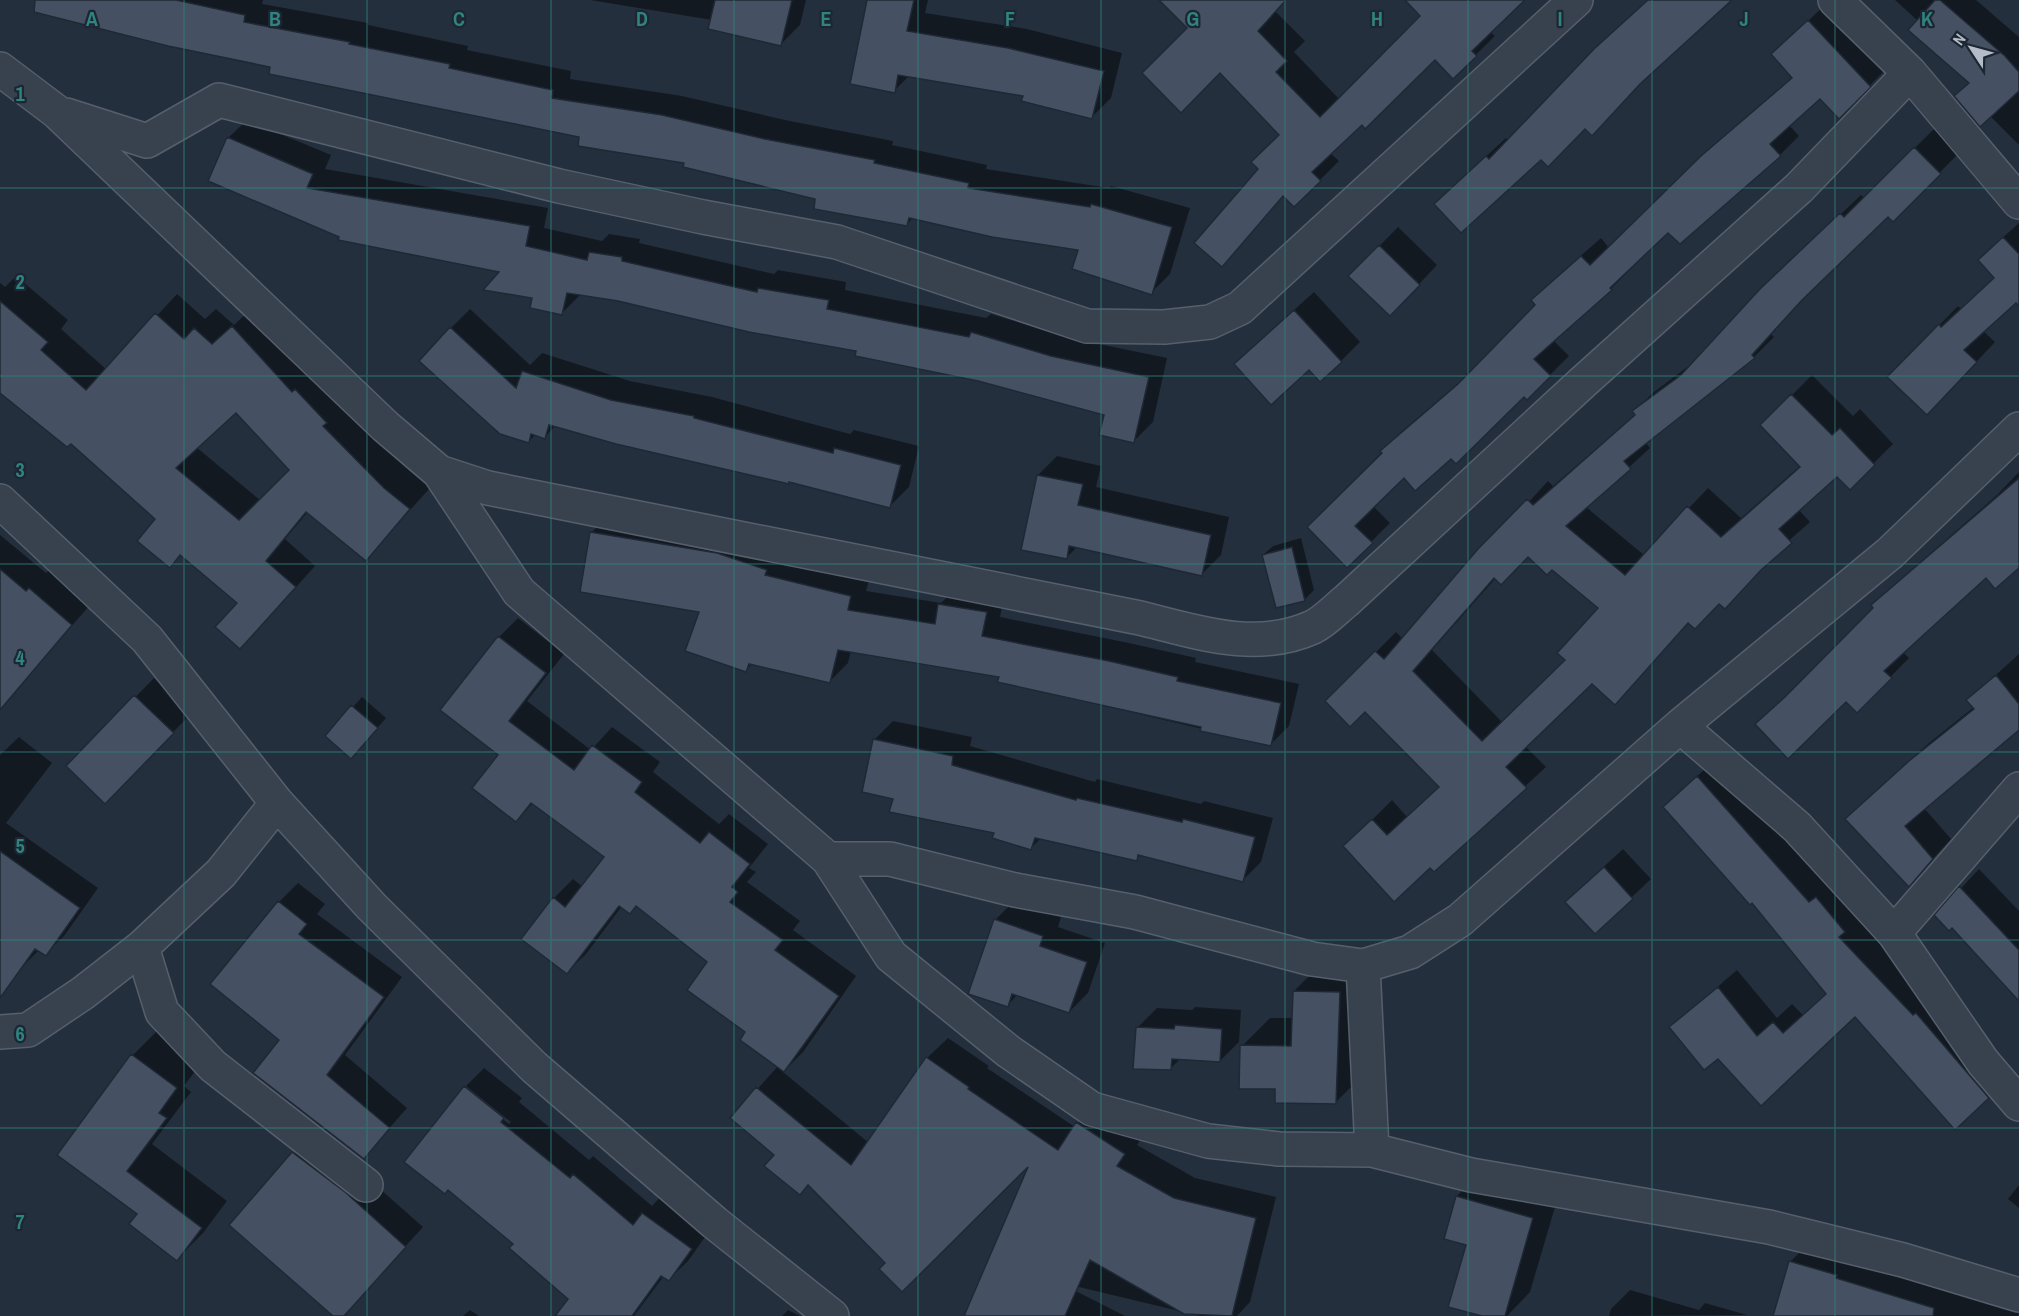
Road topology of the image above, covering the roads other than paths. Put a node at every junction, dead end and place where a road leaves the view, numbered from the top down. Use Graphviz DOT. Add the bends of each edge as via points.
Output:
graph roads {
  1 [pos="1576,0"];
  2 [pos="1835,0"];
  3 [pos="0,69"];
  4 [pos="1910,73"];
  5 [pos="57,112"];
  6 [pos="2019,202"];
  7 [pos="2019,429"];
  8 [pos="439,472"];
  9 [pos="0,501"];
  10 [pos="1680,726"];
  11 [pos="2019,789"];
  12 [pos="277,803"];
  13 [pos="828,859"];
  14 [pos="1894,933"];
  15 [pos="142,947"];
  16 [pos="1363,966"];
  17 [pos="0,1032"];
  18 [pos="2019,1104"];
  19 [pos="1372,1150"];
  20 [pos="366,1185"];
  21 [pos="2019,1295"];
  22 [pos="832,1316"];
  1 -- 5 [label="street" via="1240,308 1210,322 1164,327 1087,326 837,242 559,186 219,100 147,141"];
  2 -- 4 [label="street"];
  3 -- 5 [label="street"];
  4 -- 6 [label="street"];
  4 -- 8 [label="street" via="1798,188 1346,601 1314,626 1270,641 1214,636 1083,606 488,488"];
  5 -- 8 [label="street" via="336,380"];
  7 -- 10 [label="street" via="1890,553"];
  8 -- 13 [label="street" via="519,592"];
  9 -- 12 [label="street" via="147,639"];
  10 -- 14 [label="street" via="1797,827"];
  10 -- 16 [label="street" via="1460,920 1410,952"];
  11 -- 14 [label="street"];
  12 -- 15 [label="street" via="221,873"];
  12 -- 22 [label="street" via="372,907 534,1066 715,1223"];
  13 -- 16 [label="street" via="890,859 1015,890 1135,912 1312,958"];
  13 -- 19 [label="street" via="891,956 1008,1051 1092,1109 1208,1142 1279,1149"];
  14 -- 18 [label="street" via="1983,1062"];
  15 -- 17 [label="street" via="28,1030"];
  15 -- 20 [label="street" via="162,1012 169,1020 213,1066"];
  16 -- 19 [label="street"];
  19 -- 21 [label="street" via="1471,1175 1769,1227 1903,1260"];
}
